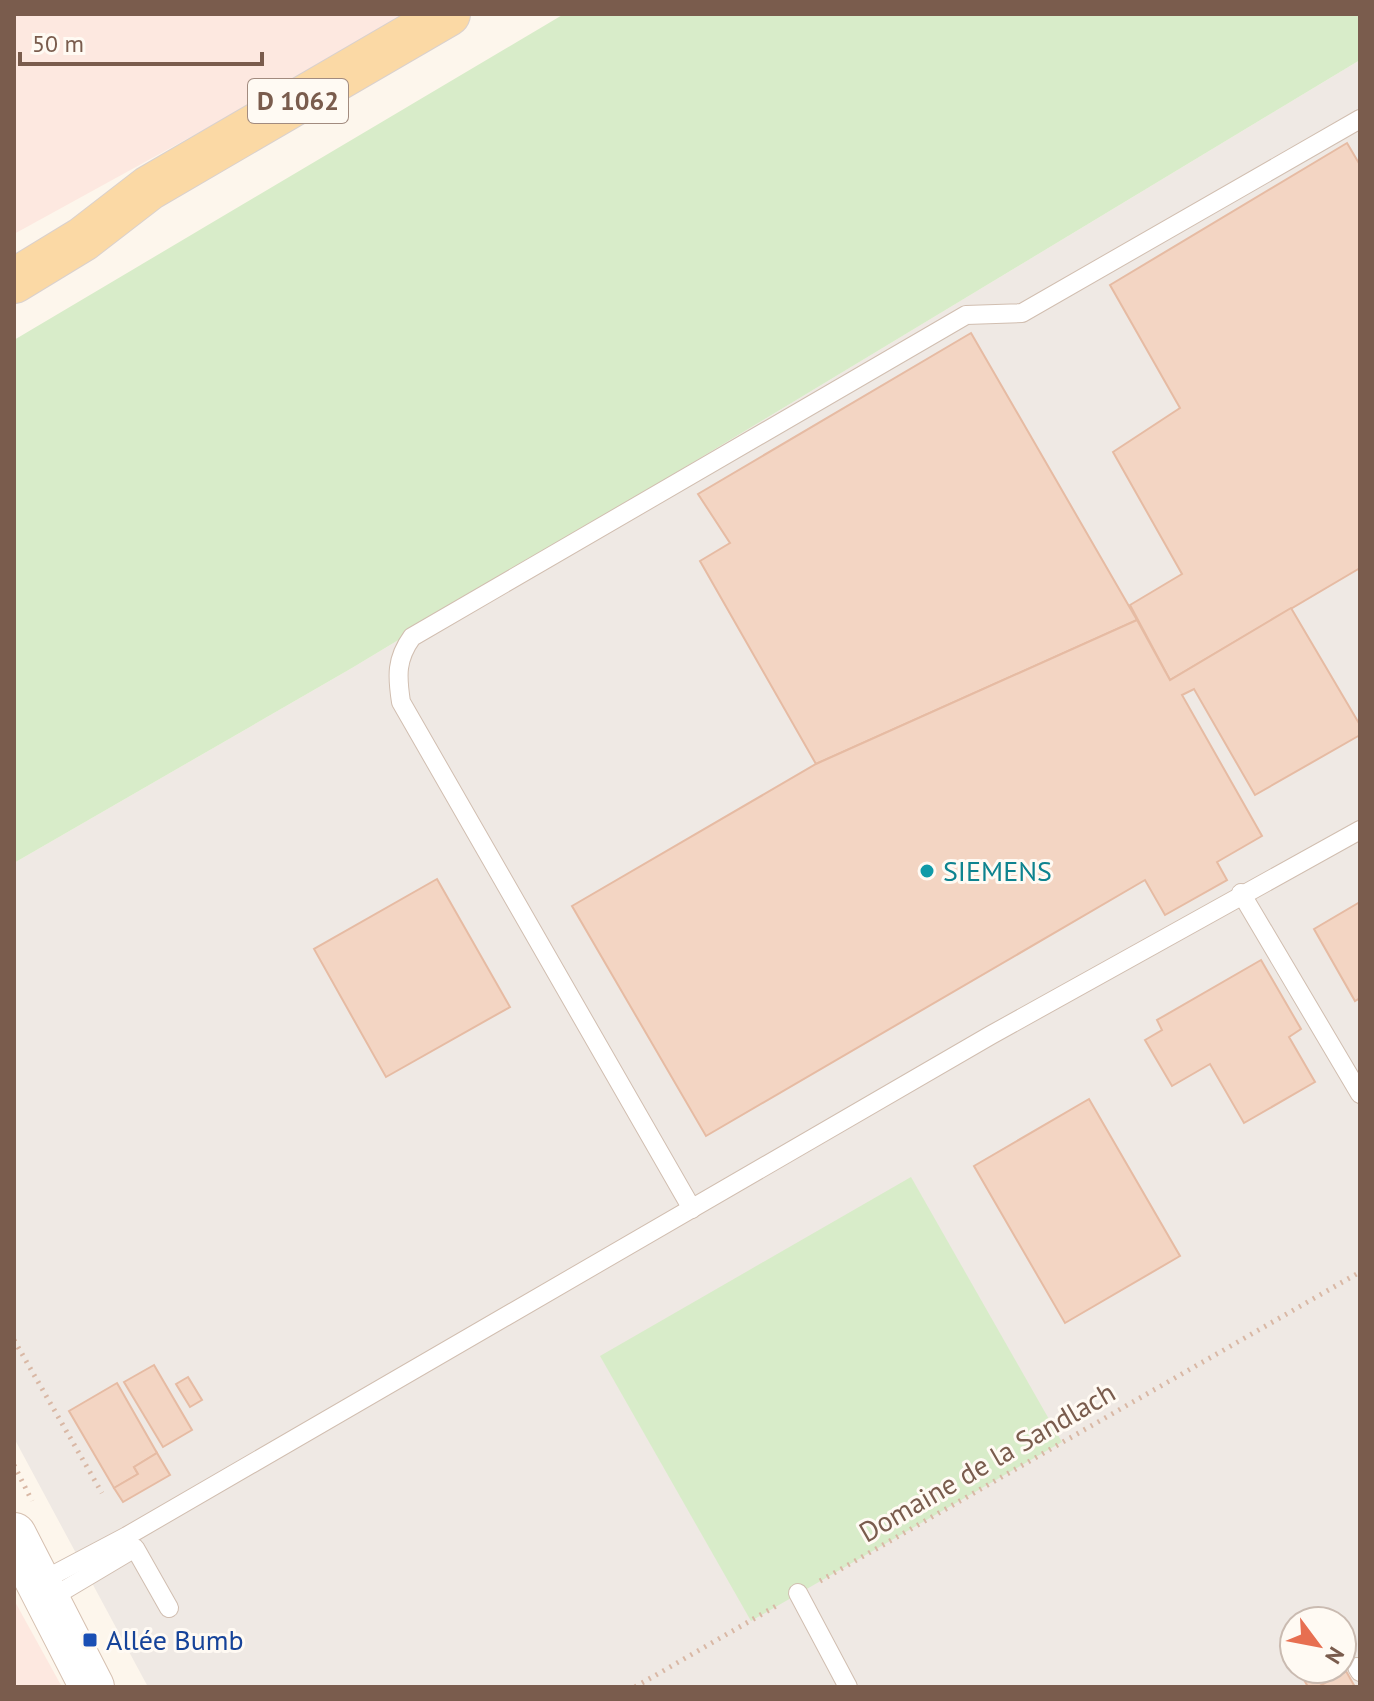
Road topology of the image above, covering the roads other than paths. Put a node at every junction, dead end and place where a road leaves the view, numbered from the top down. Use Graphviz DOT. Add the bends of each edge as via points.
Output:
graph roads {
  1 [pos="448,14"];
  2 [pos="1360,119"];
  3 [pos="149,188"];
  4 [pos="14,249"];
  5 [pos="14,281"];
  6 [pos="1360,830"];
  7 [pos="1241,893"];
  8 [pos="1360,1094"];
  9 [pos="692,1209"];
  10 [pos="24,1520"];
  11 [pos="42,1592"];
  12 [pos="798,1593"];
  13 [pos="169,1608"];
  14 [pos="92,1687"];
  15 [pos="848,1687"];
  1 -- 3 [label="main road, D 1062"];
  2 -- 9 [label="lane" via="1022,313 966,315 412,637 402,651 396,674 401,702"];
  3 -- 4 [label="main road, D 1062" via="69,217"];
  3 -- 5 [label="main road, D 1062" via="83,239"];
  6 -- 7 [label="lane"];
  7 -- 8 [label="lane"];
  7 -- 9 [label="lane"];
  9 -- 11 [label="lane" via="138,1529"];
  10 -- 11 [label="street"];
  11 -- 13 [label="lane" via="135,1548"];
  11 -- 14 [label="street"];
  12 -- 15 [label="lane"];
}
